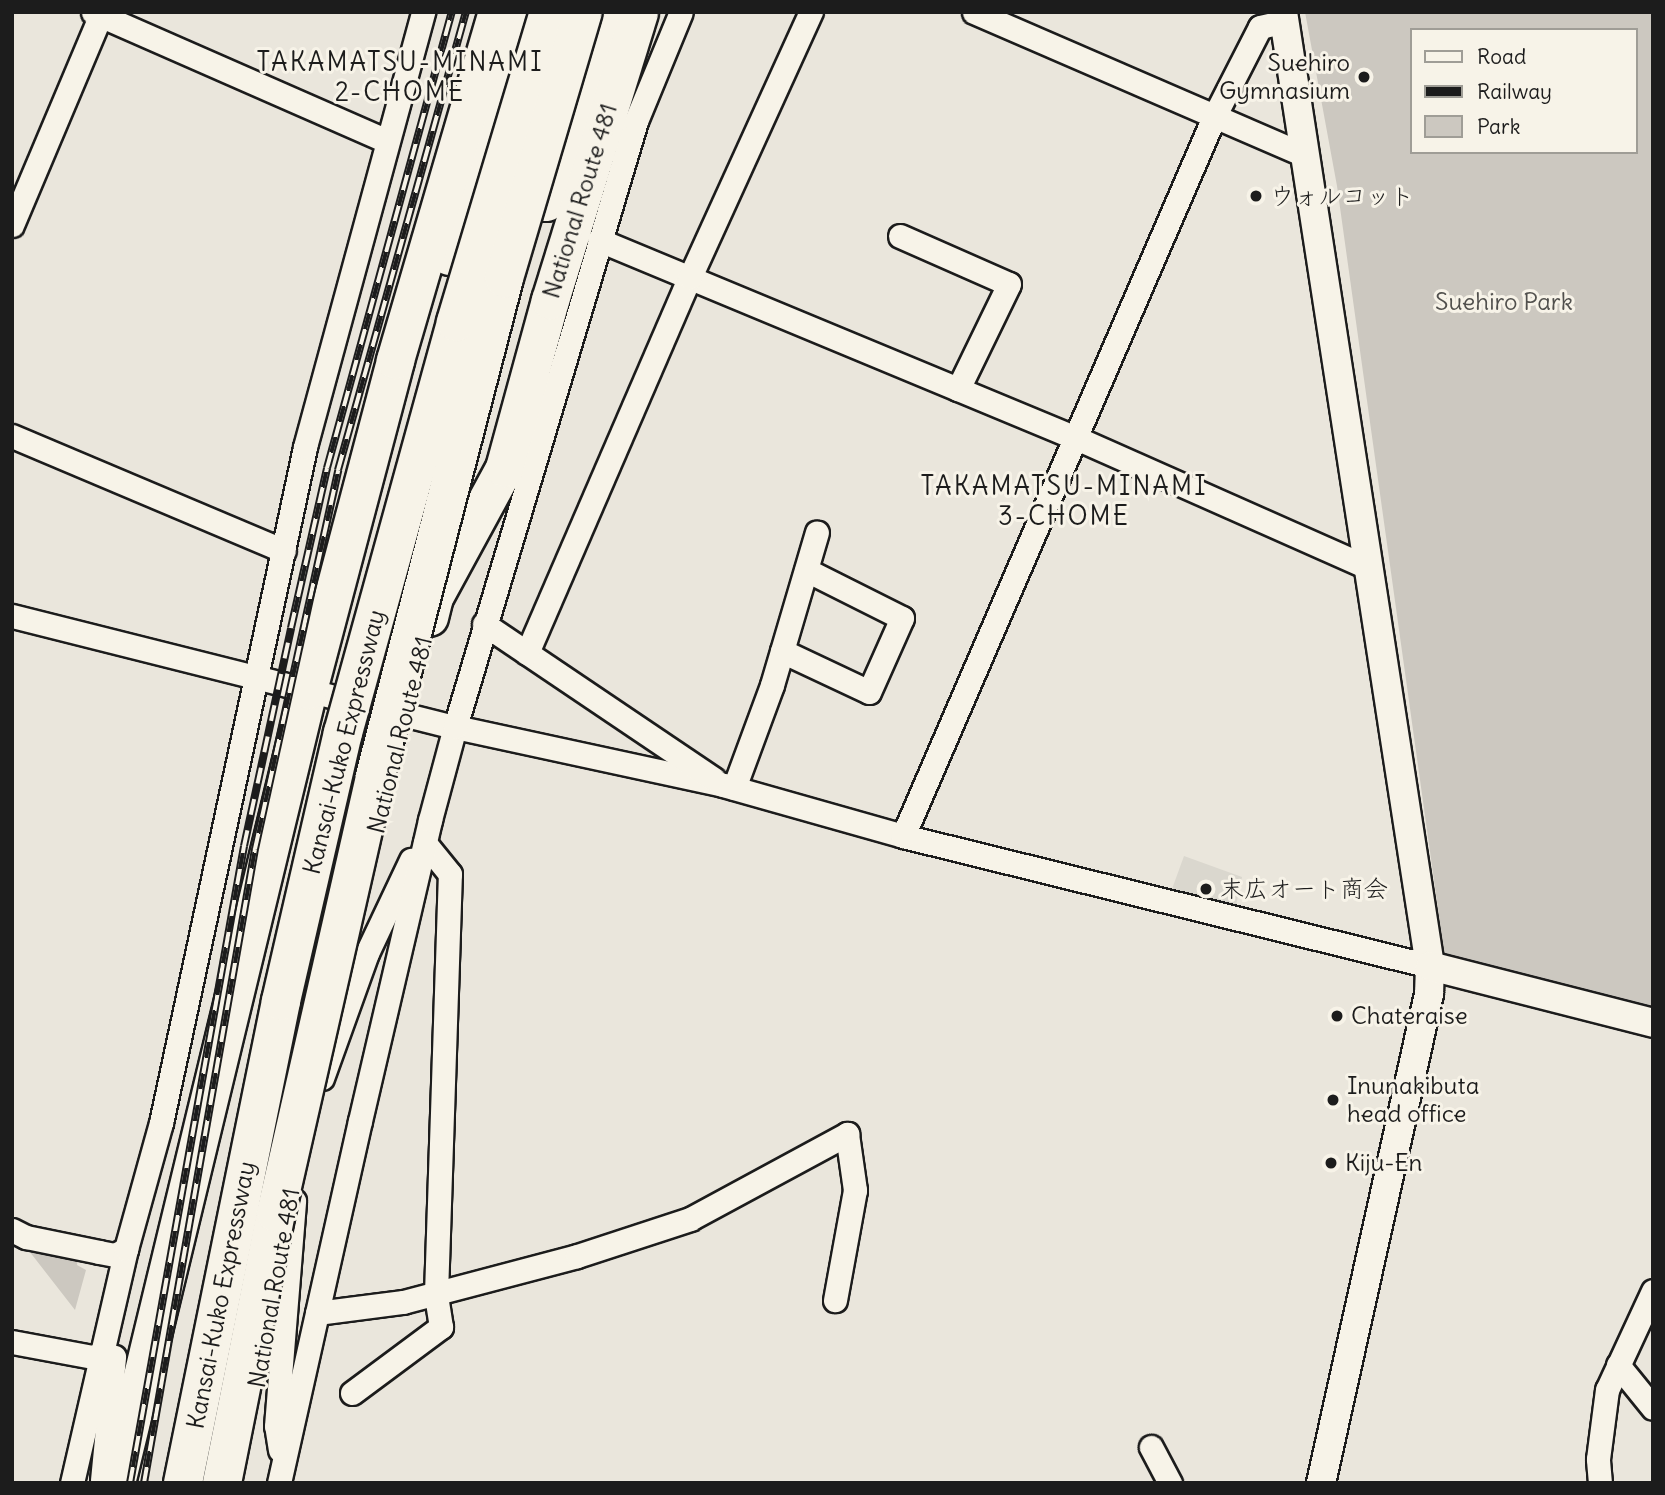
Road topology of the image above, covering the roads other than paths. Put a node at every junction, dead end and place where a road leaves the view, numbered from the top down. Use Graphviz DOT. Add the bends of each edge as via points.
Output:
graph roads {
  1 [pos="423,12"];
  2 [pos="497,12"];
  3 [pos="529,12"];
  4 [pos="548,12"];
  5 [pos="583,12"];
  6 [pos="605,12"];
  7 [pos="639,12"];
  8 [pos="681,12"];
  9 [pos="811,12"];
  10 [pos="974,12"];
  11 [pos="99,13"];
  12 [pos="1284,17"];
  13 [pos="1214,117"];
  14 [pos="387,141"];
  15 [pos="1305,155"];
  16 [pos="12,225"];
  17 [pos="900,236"];
  18 [pos="599,240"];
  19 [pos="690,277"];
  20 [pos="958,389"];
  21 [pos="12,436"];
  22 [pos="1076,438"];
  23 [pos="355,517"];
  24 [pos="817,532"];
  25 [pos="284,551"];
  26 [pos="1369,568"];
  27 [pos="806,570"];
  28 [pos="434,597"];
  29 [pos="12,616"];
  30 [pos="484,624"];
  31 [pos="782,651"];
  32 [pos="527,653"];
  33 [pos="256,678"];
  34 [pos="308,690"];
  35 [pos="404,714"];
  36 [pos="455,727"];
  37 [pos="729,787"];
  38 [pos="430,820"];
  39 [pos="903,836"];
  40 [pos="425,843"];
  41 [pos="1430,966"];
  42 [pos="1653,1023"];
  43 [pos="307,1121"];
  44 [pos="297,1163"];
  45 [pos="12,1230"];
  46 [pos="126,1249"];
  47 [pos="1653,1291"];
  48 [pos="436,1294"];
  49 [pos="835,1300"];
  50 [pos="317,1313"];
  51 [pos="12,1342"];
  52 [pos="105,1342"];
  53 [pos="1618,1365"];
  54 [pos="352,1393"];
  55 [pos="1653,1408"];
  56 [pos="1151,1447"];
  57 [pos="281,1474"];
  58 [pos="72,1483"];
  59 [pos="102,1483"];
  60 [pos="116,1483"];
  61 [pos="183,1483"];
  62 [pos="222,1483"];
  63 [pos="239,1483"];
  64 [pos="1170,1483"];
  65 [pos="1321,1483"];
  66 [pos="1601,1483"];
  1 -- 14 [label="street"];
  2 -- 23 [label="highway" via="444,182"];
  3 -- 23 [label="highway" via="411,383"];
  4 -- 61 [label="highway, Kansai-Kuko Expressway, bridge" via="456,322 343,733 281,1000"];
  5 -- 62 [label="highway, Kansai-Kuko Expressway, bridge" via="504,278 378,763 279,1200"];
  6 -- 28 [label="highway" via="517,295"];
  7 -- 28 [label="highway, National Route 481" via="550,300 504,468"];
  8 -- 18 [label="street" via="636,121"];
  9 -- 19 [label="street"];
  10 -- 13 [label="street"];
  11 -- 14 [label="street"];
  11 -- 16 [label="street"];
  12 -- 13 [label="street" via="1260,27"];
  12 -- 15 [label="street"];
  13 -- 15 [label="street"];
  13 -- 22 [label="street"];
  14 -- 25 [label="street" via="305,447"];
  15 -- 26 [label="street"];
  17 -- 20 [label="street" via="1009,284"];
  18 -- 19 [label="street"];
  18 -- 30 [label="street"];
  19 -- 20 [label="street"];
  19 -- 32 [label="street"];
  20 -- 22 [label="street"];
  21 -- 25 [label="street"];
  22 -- 26 [label="street"];
  22 -- 39 [label="street"];
  23 -- 34 [label="highway"];
  24 -- 27 [label="street"];
  25 -- 33 [label="street"];
  26 -- 41 [label="street"];
  27 -- 31 [label="street"];
  27 -- 31 [label="street" via="902,618 869,692"];
  28 -- 35 [label="highway, National Route 481"];
  29 -- 33 [label="street"];
  30 -- 32 [label="street"];
  30 -- 36 [label="street"];
  31 -- 37 [label="street"];
  32 -- 37 [label="street"];
  33 -- 34 [label="street"];
  33 -- 46 [label="street" via="161,1123"];
  34 -- 35 [label="street"];
  34 -- 60 [label="highway"];
  35 -- 36 [label="street"];
  35 -- 43 [label="highway, National Route 481"];
  36 -- 37 [label="street"];
  36 -- 38 [label="street"];
  37 -- 39 [label="street"];
  38 -- 40 [label="street"];
  38 -- 43 [label="street" via="368,953"];
  39 -- 41 [label="street"];
  40 -- 48 [label="street" via="450,874"];
  40 -- 50 [label="street"];
  41 -- 42 [label="street"];
  41 -- 65 [label="street" via="1429,994"];
  43 -- 44 [label="highway, National Route 481"];
  44 -- 57 [label="street" via="276,1426"];
  44 -- 63 [label="highway, National Route 481"];
  45 -- 46 [label="street" via="26,1237 115,1255"];
  46 -- 52 [label="street"];
  47 -- 53 [label="street"];
  48 -- 49 [label="street" via="690,1219 847,1134 855,1190"];
  48 -- 50 [label="street"];
  48 -- 54 [label="street" via="440,1327"];
  50 -- 57 [label="street"];
  51 -- 52 [label="street" via="93,1357"];
  52 -- 58 [label="street"];
  52 -- 59 [label="street" via="115,1352"];
  53 -- 55 [label="street"];
  53 -- 66 [label="street" via="1607,1390 1598,1459"];
  56 -- 64 [label="street"];
}
